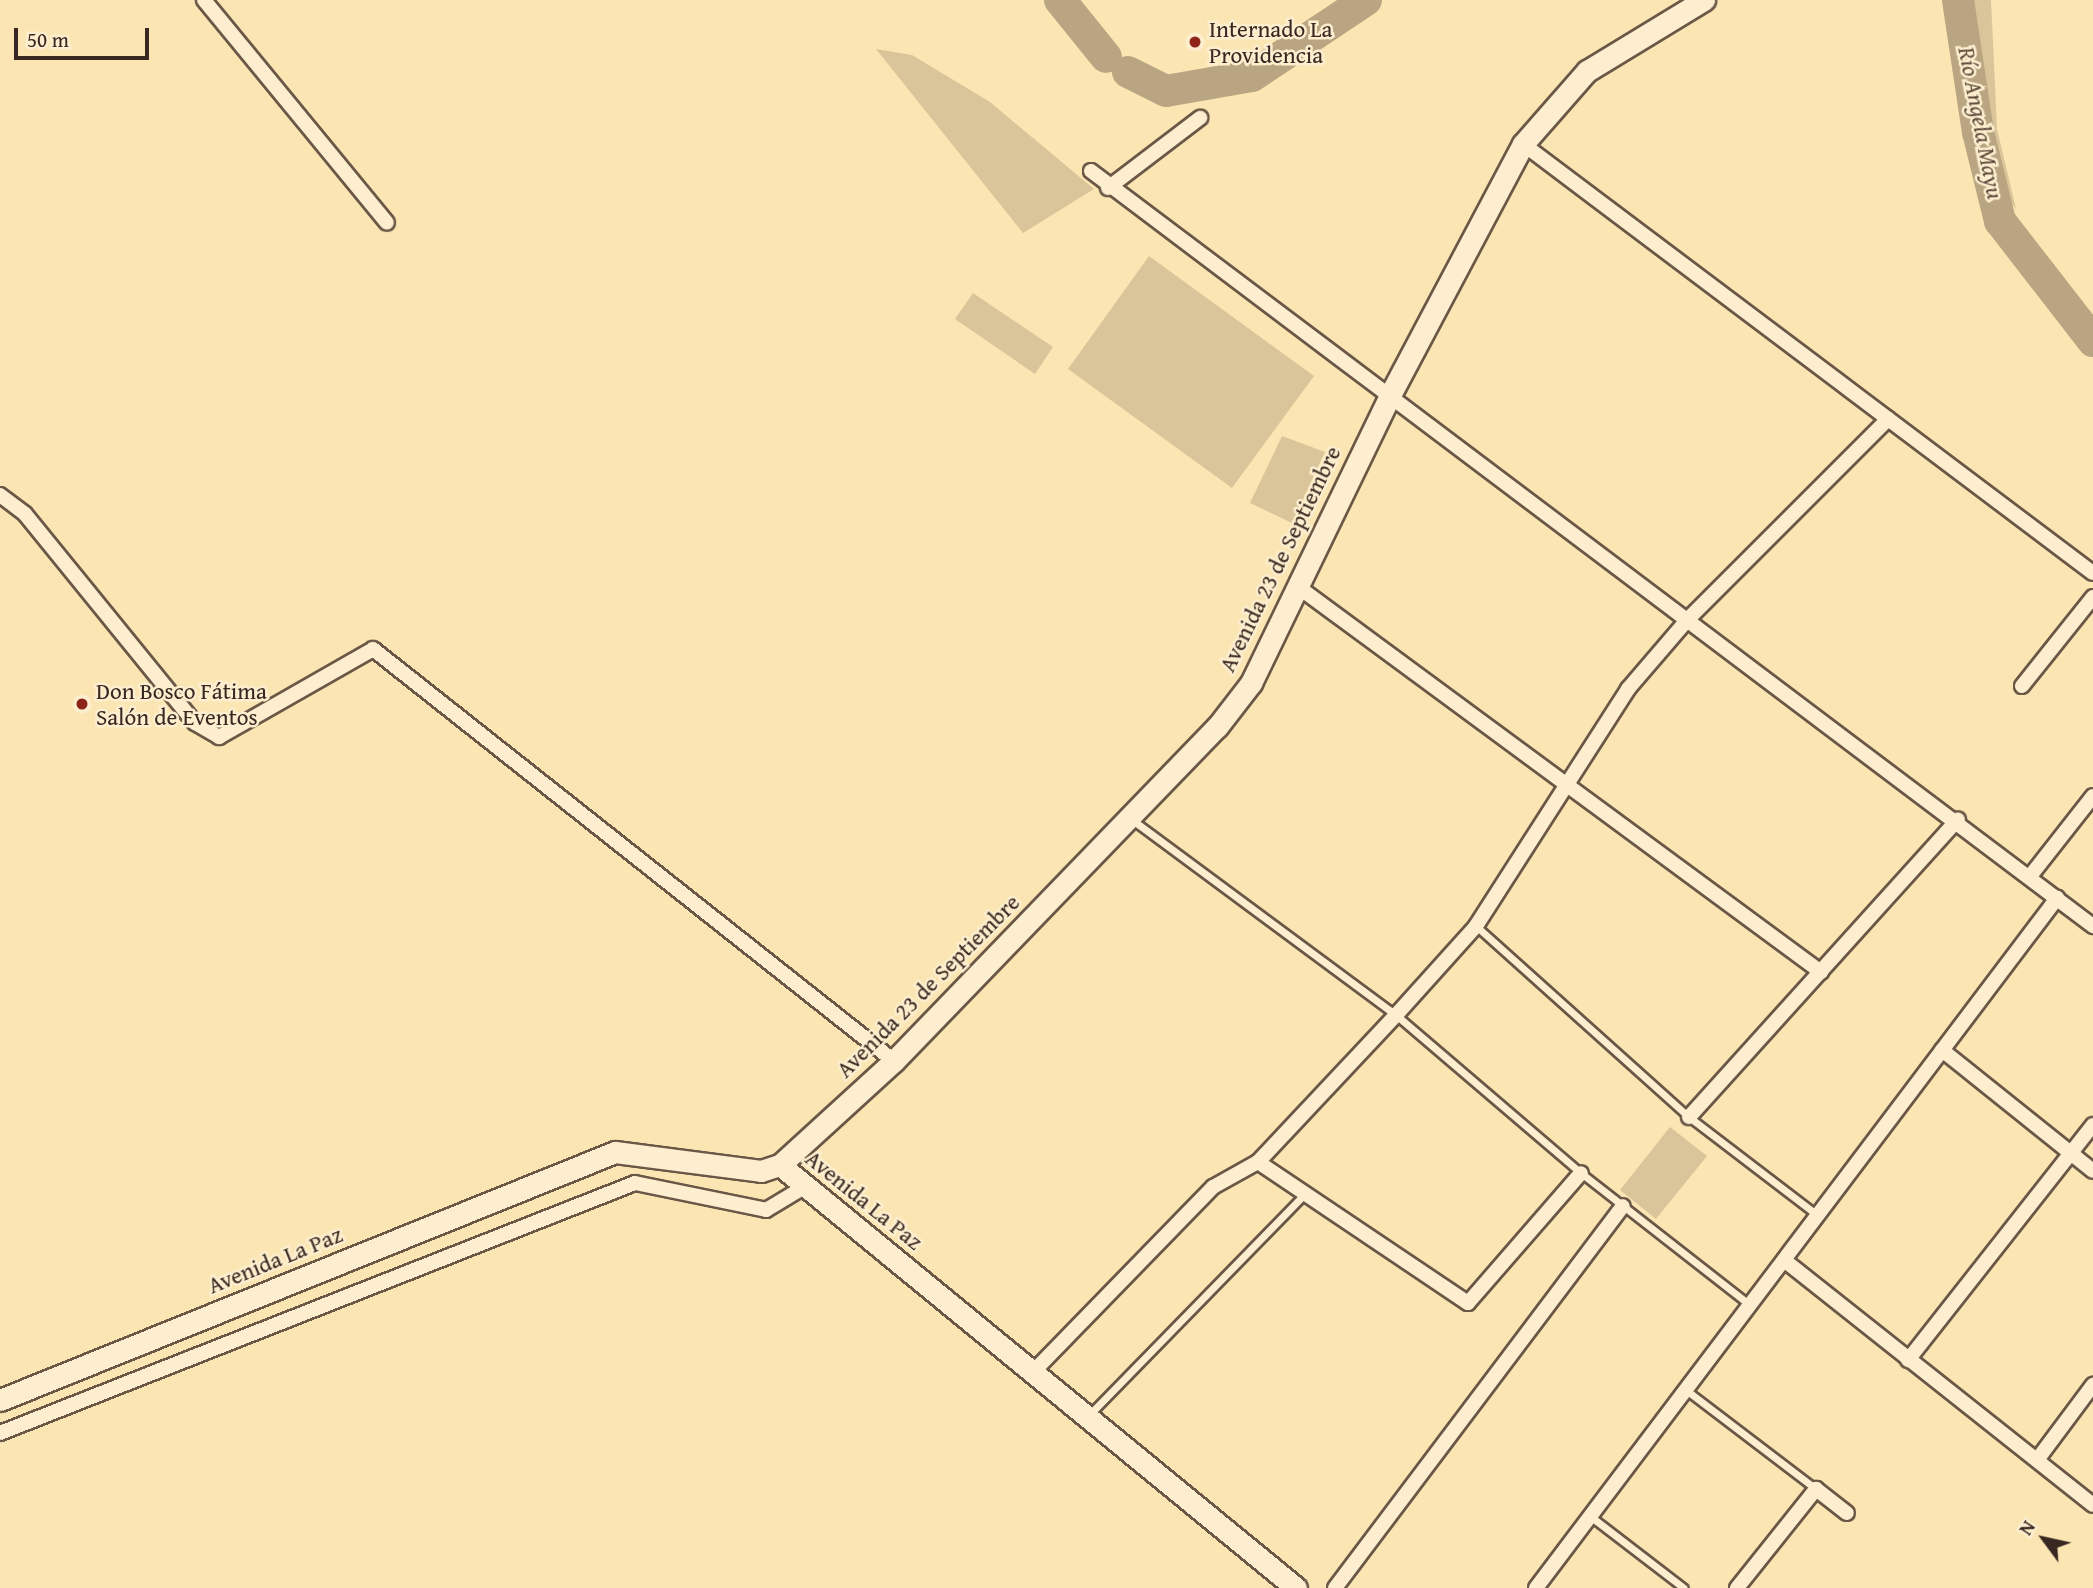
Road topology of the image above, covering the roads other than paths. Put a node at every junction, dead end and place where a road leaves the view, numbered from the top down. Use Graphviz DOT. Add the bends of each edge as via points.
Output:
graph roads {
  1 [pos="204,0"];
  2 [pos="1704,0"];
  3 [pos="1200,118"];
  4 [pos="1523,144"];
  5 [pos="1091,171"];
  6 [pos="1108,188"];
  7 [pos="387,223"];
  8 [pos="1390,397"];
  9 [pos="1888,419"];
  10 [pos="0,495"];
  11 [pos="2093,573"];
  12 [pos="1297,586"];
  13 [pos="2093,597"];
  14 [pos="1688,619"];
  15 [pos="2022,686"];
  16 [pos="1567,785"];
  17 [pos="2093,796"];
  18 [pos="1130,818"];
  19 [pos="1958,819"];
  20 [pos="2031,875"];
  21 [pos="2057,898"];
  22 [pos="1476,926"];
  23 [pos="2093,926"];
  24 [pos="1821,972"];
  25 [pos="1396,1015"];
  26 [pos="1942,1050"];
  27 [pos="894,1061"];
  28 [pos="1689,1116"];
  29 [pos="2093,1125"];
  30 [pos="2070,1155"];
  31 [pos="1258,1162"];
  32 [pos="780,1165"];
  33 [pos="2093,1171"];
  34 [pos="1581,1173"];
  35 [pos="806,1186"];
  36 [pos="1302,1197"];
  37 [pos="1623,1206"];
  38 [pos="1818,1215"];
  39 [pos="1784,1260"];
  40 [pos="1750,1305"];
  41 [pos="1908,1360"];
  42 [pos="1032,1372"];
  43 [pos="2093,1385"];
  44 [pos="1686,1390"];
  45 [pos="0,1400"];
  46 [pos="1087,1417"];
  47 [pos="0,1433"];
  48 [pos="2037,1460"];
  49 [pos="1816,1489"];
  50 [pos="2093,1505"];
  51 [pos="1847,1513"];
  52 [pos="1590,1516"];
  53 [pos="1296,1588"];
  54 [pos="1336,1588"];
  55 [pos="1536,1588"];
  56 [pos="1684,1588"];
  57 [pos="1737,1588"];
  1 -- 7 [label="street"];
  2 -- 4 [label="main road, Avenida 23 de Septiembre" via="1587,71"];
  3 -- 6 [label="street"];
  4 -- 8 [label="main road, Avenida 23 de Septiembre"];
  4 -- 9 [label="street"];
  5 -- 6 [label="street"];
  6 -- 8 [label="street"];
  8 -- 12 [label="main road, Avenida 23 de Septiembre"];
  8 -- 14 [label="street"];
  9 -- 11 [label="street"];
  9 -- 14 [label="street"];
  10 -- 27 [label="street" via="25,514 195,723 219,737 373,649"];
  12 -- 16 [label="street"];
  12 -- 18 [label="main road, Avenida 23 de Septiembre" via="1251,682"];
  13 -- 15 [label="street"];
  14 -- 16 [label="street" via="1628,689"];
  14 -- 19 [label="street"];
  16 -- 22 [label="street"];
  16 -- 24 [label="street"];
  17 -- 20 [label="street"];
  18 -- 25 [label="lane"];
  18 -- 27 [label="main road, Avenida 23 de Septiembre"];
  19 -- 20 [label="street"];
  19 -- 24 [label="street"];
  20 -- 21 [label="street"];
  21 -- 23 [label="street"];
  21 -- 26 [label="street"];
  22 -- 25 [label="street"];
  22 -- 28 [label="lane"];
  24 -- 28 [label="street"];
  25 -- 31 [label="street"];
  25 -- 34 [label="lane"];
  26 -- 30 [label="street"];
  26 -- 38 [label="street"];
  27 -- 32 [label="main road, Avenida 23 de Septiembre"];
  28 -- 38 [label="lane"];
  29 -- 30 [label="street"];
  30 -- 33 [label="street"];
  30 -- 41 [label="street"];
  31 -- 36 [label="street"];
  31 -- 42 [label="street" via="1213,1187"];
  32 -- 35 [label="main road, Avenida La Paz"];
  32 -- 45 [label="main road, Avenida La Paz" via="761,1171 615,1152"];
  34 -- 36 [label="street" via="1468,1303"];
  34 -- 37 [label="lane"];
  35 -- 42 [label="main road, Avenida La Paz"];
  35 -- 47 [label="street" via="766,1210 635,1183"];
  36 -- 46 [label="lane"];
  37 -- 40 [label="lane"];
  37 -- 54 [label="street"];
  38 -- 39 [label="street"];
  39 -- 40 [label="street"];
  39 -- 41 [label="street"];
  40 -- 44 [label="street"];
  41 -- 48 [label="street"];
  42 -- 46 [label="main road, Avenida La Paz"];
  43 -- 48 [label="street"];
  44 -- 49 [label="lane"];
  44 -- 52 [label="street"];
  46 -- 53 [label="main road, Avenida La Paz"];
  48 -- 50 [label="street"];
  49 -- 51 [label="street"];
  49 -- 57 [label="street"];
  52 -- 55 [label="street"];
  52 -- 56 [label="lane"];
}
